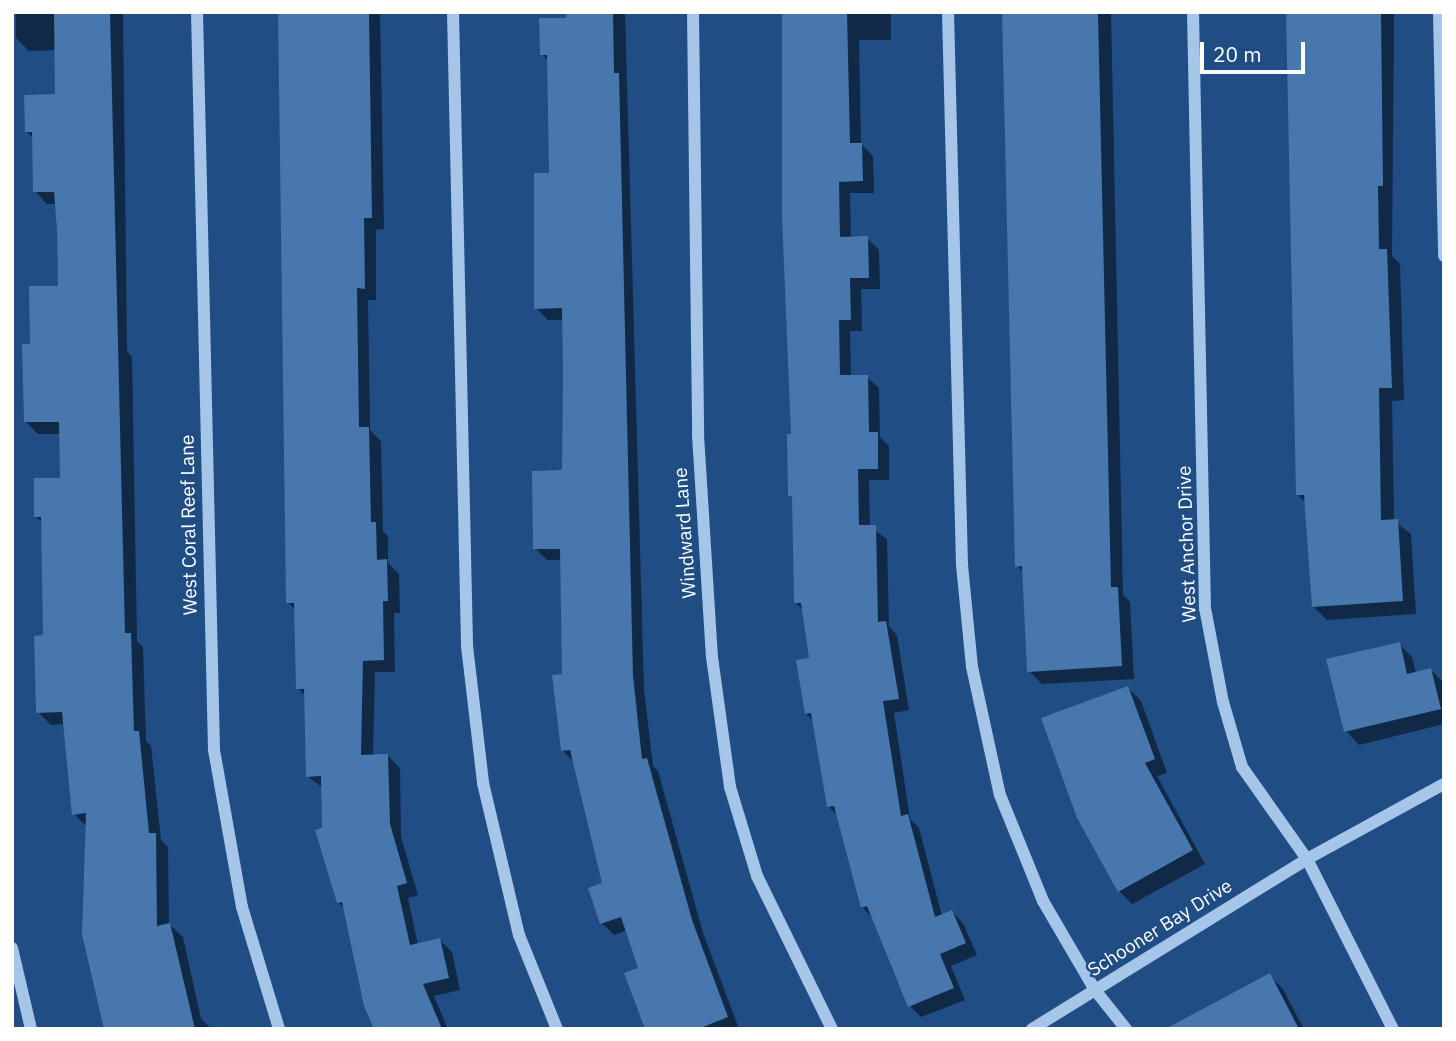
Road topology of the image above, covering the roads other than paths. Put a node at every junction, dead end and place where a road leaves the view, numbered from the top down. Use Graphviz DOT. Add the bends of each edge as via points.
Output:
graph roads {
  1 [pos="197,12"];
  2 [pos="453,12"];
  3 [pos="693,12"];
  4 [pos="948,12"];
  5 [pos="1193,12"];
  6 [pos="1439,12"];
  7 [pos="1444,256"];
  8 [pos="1444,784"];
  9 [pos="1307,859"];
  10 [pos="12,948"];
  11 [pos="1095,990"];
  12 [pos="31,1029"];
  13 [pos="279,1029"];
  14 [pos="558,1029"];
  15 [pos="832,1029"];
  16 [pos="1032,1029"];
  17 [pos="1126,1029"];
  18 [pos="1393,1029"];
  1 -- 13 [label="street, West Coral Reef Lane" via="214,750 243,907"];
  2 -- 14 [label="street" via="467,646 489,808 519,935"];
  3 -- 15 [label="street, Windward Lane" via="698,435 712,657 730,787 757,876"];
  4 -- 11 [label="street" via="962,565 972,667 1000,795 1043,901"];
  5 -- 9 [label="street, West Anchor Drive" via="1205,608 1223,702 1242,767"];
  6 -- 7 [label="street"];
  8 -- 9 [label="street, Schooner Bay Drive"];
  9 -- 11 [label="street, Schooner Bay Drive"];
  9 -- 18 [label="street, West Anchor Drive"];
  10 -- 12 [label="street"];
  11 -- 16 [label="street, Schooner Bay Drive"];
  11 -- 17 [label="street"];
}
